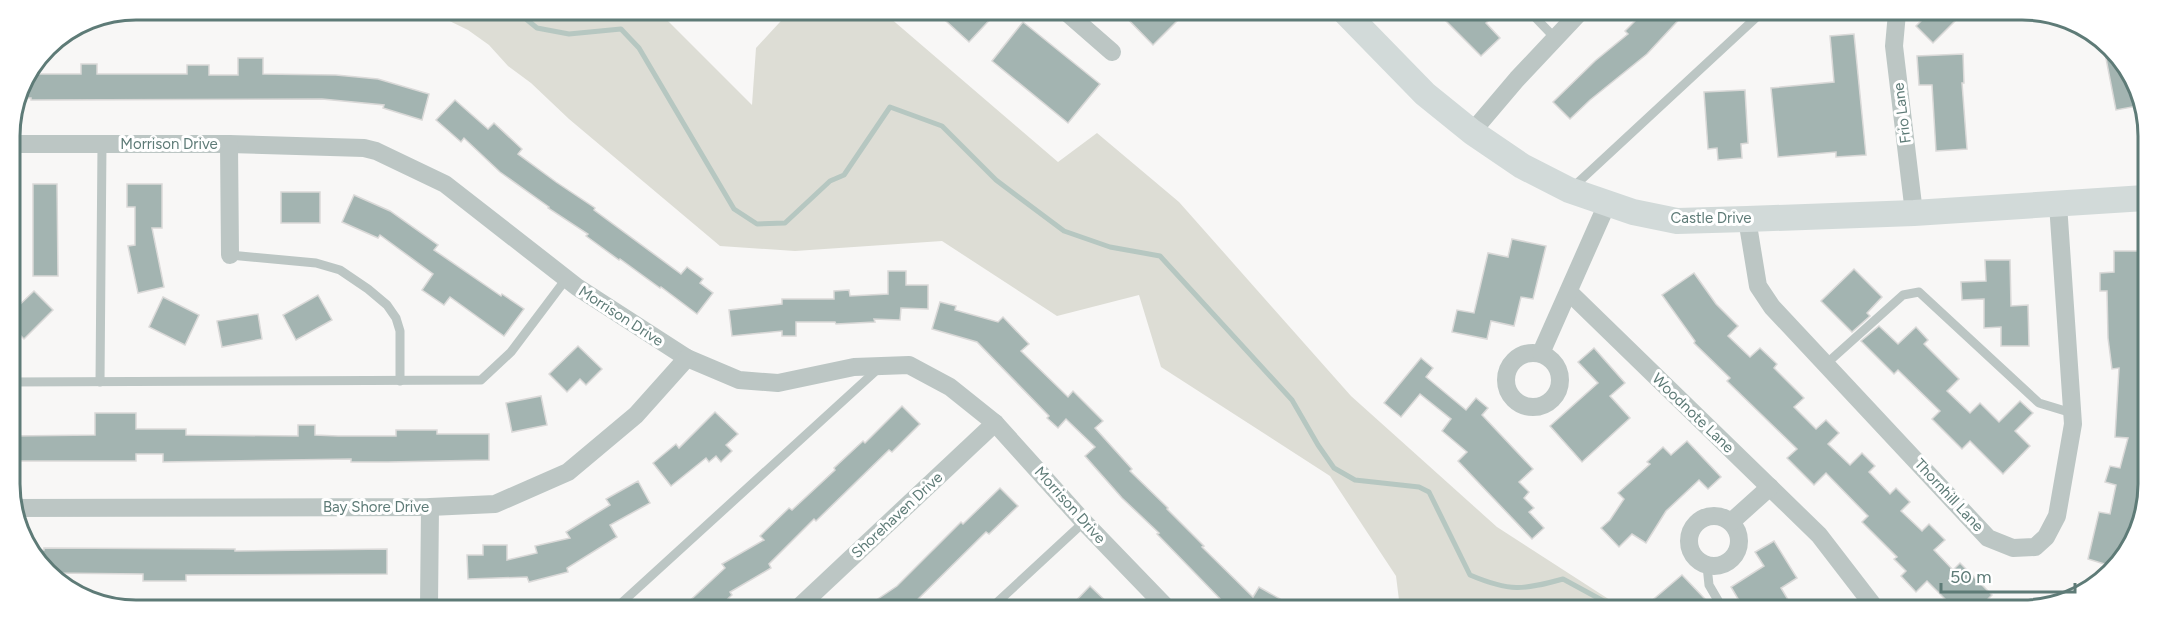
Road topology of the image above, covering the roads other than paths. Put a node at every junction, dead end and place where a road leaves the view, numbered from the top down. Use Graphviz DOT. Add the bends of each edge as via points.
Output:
graph roads {
  1 [pos="1075,20"];
  2 [pos="1353,20"];
  3 [pos="1538,20"];
  4 [pos="1573,20"];
  5 [pos="1753,20"];
  6 [pos="1896,20"];
  7 [pos="1556,38"];
  8 [pos="1112,52"];
  9 [pos="1472,132"];
  10 [pos="20,144"];
  11 [pos="102,144"];
  12 [pos="229,144"];
  13 [pos="1569,190"];
  14 [pos="2138,198"];
  15 [pos="1607,204"];
  16 [pos="2058,204"];
  17 [pos="1914,213"];
  18 [pos="1747,219"];
  19 [pos="230,255"];
  20 [pos="566,279"];
  21 [pos="1569,292"];
  22 [pos="1541,353"];
  23 [pos="687,358"];
  24 [pos="1826,364"];
  25 [pos="882,366"];
  26 [pos="400,381"];
  27 [pos="19,382"];
  28 [pos="100,382"];
  29 [pos="2072,413"];
  30 [pos="995,423"];
  31 [pos="1770,487"];
  32 [pos="430,507"];
  33 [pos="23,508"];
  34 [pos="1084,522"];
  35 [pos="1731,522"];
  36 [pos="1707,566"];
  37 [pos="1159,599"];
  38 [pos="1717,599"];
  39 [pos="1868,599"];
  40 [pos="429,600"];
  41 [pos="625,600"];
  42 [pos="807,600"];
  43 [pos="1000,600"];
  1 -- 8 [label="street"];
  2 -- 9 [label="main road, Castle Drive" via="1425,94"];
  3 -- 7 [label="lane"];
  4 -- 7 [label="street"];
  5 -- 13 [label="lane"];
  6 -- 17 [label="street, Frio Lane" via="1894,46"];
  7 -- 9 [label="street"];
  9 -- 13 [label="main road, Castle Drive" via="1522,166"];
  10 -- 11 [label="street, Morrison Drive"];
  11 -- 12 [label="street, Morrison Drive"];
  11 -- 28 [label="lane"];
  12 -- 19 [label="street"];
  12 -- 20 [label="street, Morrison Drive" via="376,151 445,184"];
  13 -- 15 [label="main road, Castle Drive"];
  14 -- 16 [label="main road, Castle Drive"];
  15 -- 18 [label="main road, Castle Drive" via="1677,221"];
  15 -- 21 [label="street"];
  16 -- 17 [label="main road, Castle Drive"];
  16 -- 29 [label="street, Thornhill Lane"];
  17 -- 18 [label="main road, Castle Drive"];
  18 -- 24 [label="street, Thornhill Lane" via="1758,286 1772,307"];
  19 -- 26 [label="lane" via="316,263 340,270 368,289 396,318 400,331"];
  20 -- 23 [label="street, Morrison Drive"];
  20 -- 26 [label="lane" via="511,352 481,380"];
  21 -- 22 [label="street"];
  21 -- 31 [label="street, Woodnote Lane"];
  23 -- 25 [label="street, Morrison Drive" via="739,380 778,383 854,367"];
  23 -- 32 [label="street, Bay Shore Drive" via="636,415 568,472 495,504"];
  24 -- 29 [label="lane" via="1903,295 1919,292 2039,402"];
  24 -- 29 [label="street, Thornhill Lane" via="1988,538 2013,548 2035,547 2046,537 2057,516"];
  25 -- 30 [label="street, Morrison Drive" via="909,365 950,387"];
  25 -- 41 [label="lane"];
  26 -- 28 [label="lane"];
  27 -- 28 [label="lane"];
  30 -- 34 [label="street, Morrison Drive"];
  30 -- 42 [label="street, Shorehaven Drive"];
  31 -- 35 [label="street"];
  31 -- 39 [label="street, Woodnote Lane" via="1820,535"];
  32 -- 33 [label="street, Bay Shore Drive"];
  32 -- 40 [label="street"];
  34 -- 37 [label="street, Morrison Drive"];
  34 -- 43 [label="lane"];
  35 -- 36 [label="street" via="1739,537 1737,554 1724,565"];
  35 -- 36 [label="street" via="1715,516 1694,526 1688,542 1690,550"];
  36 -- 38 [label="lane" via="1709,585"];
}
